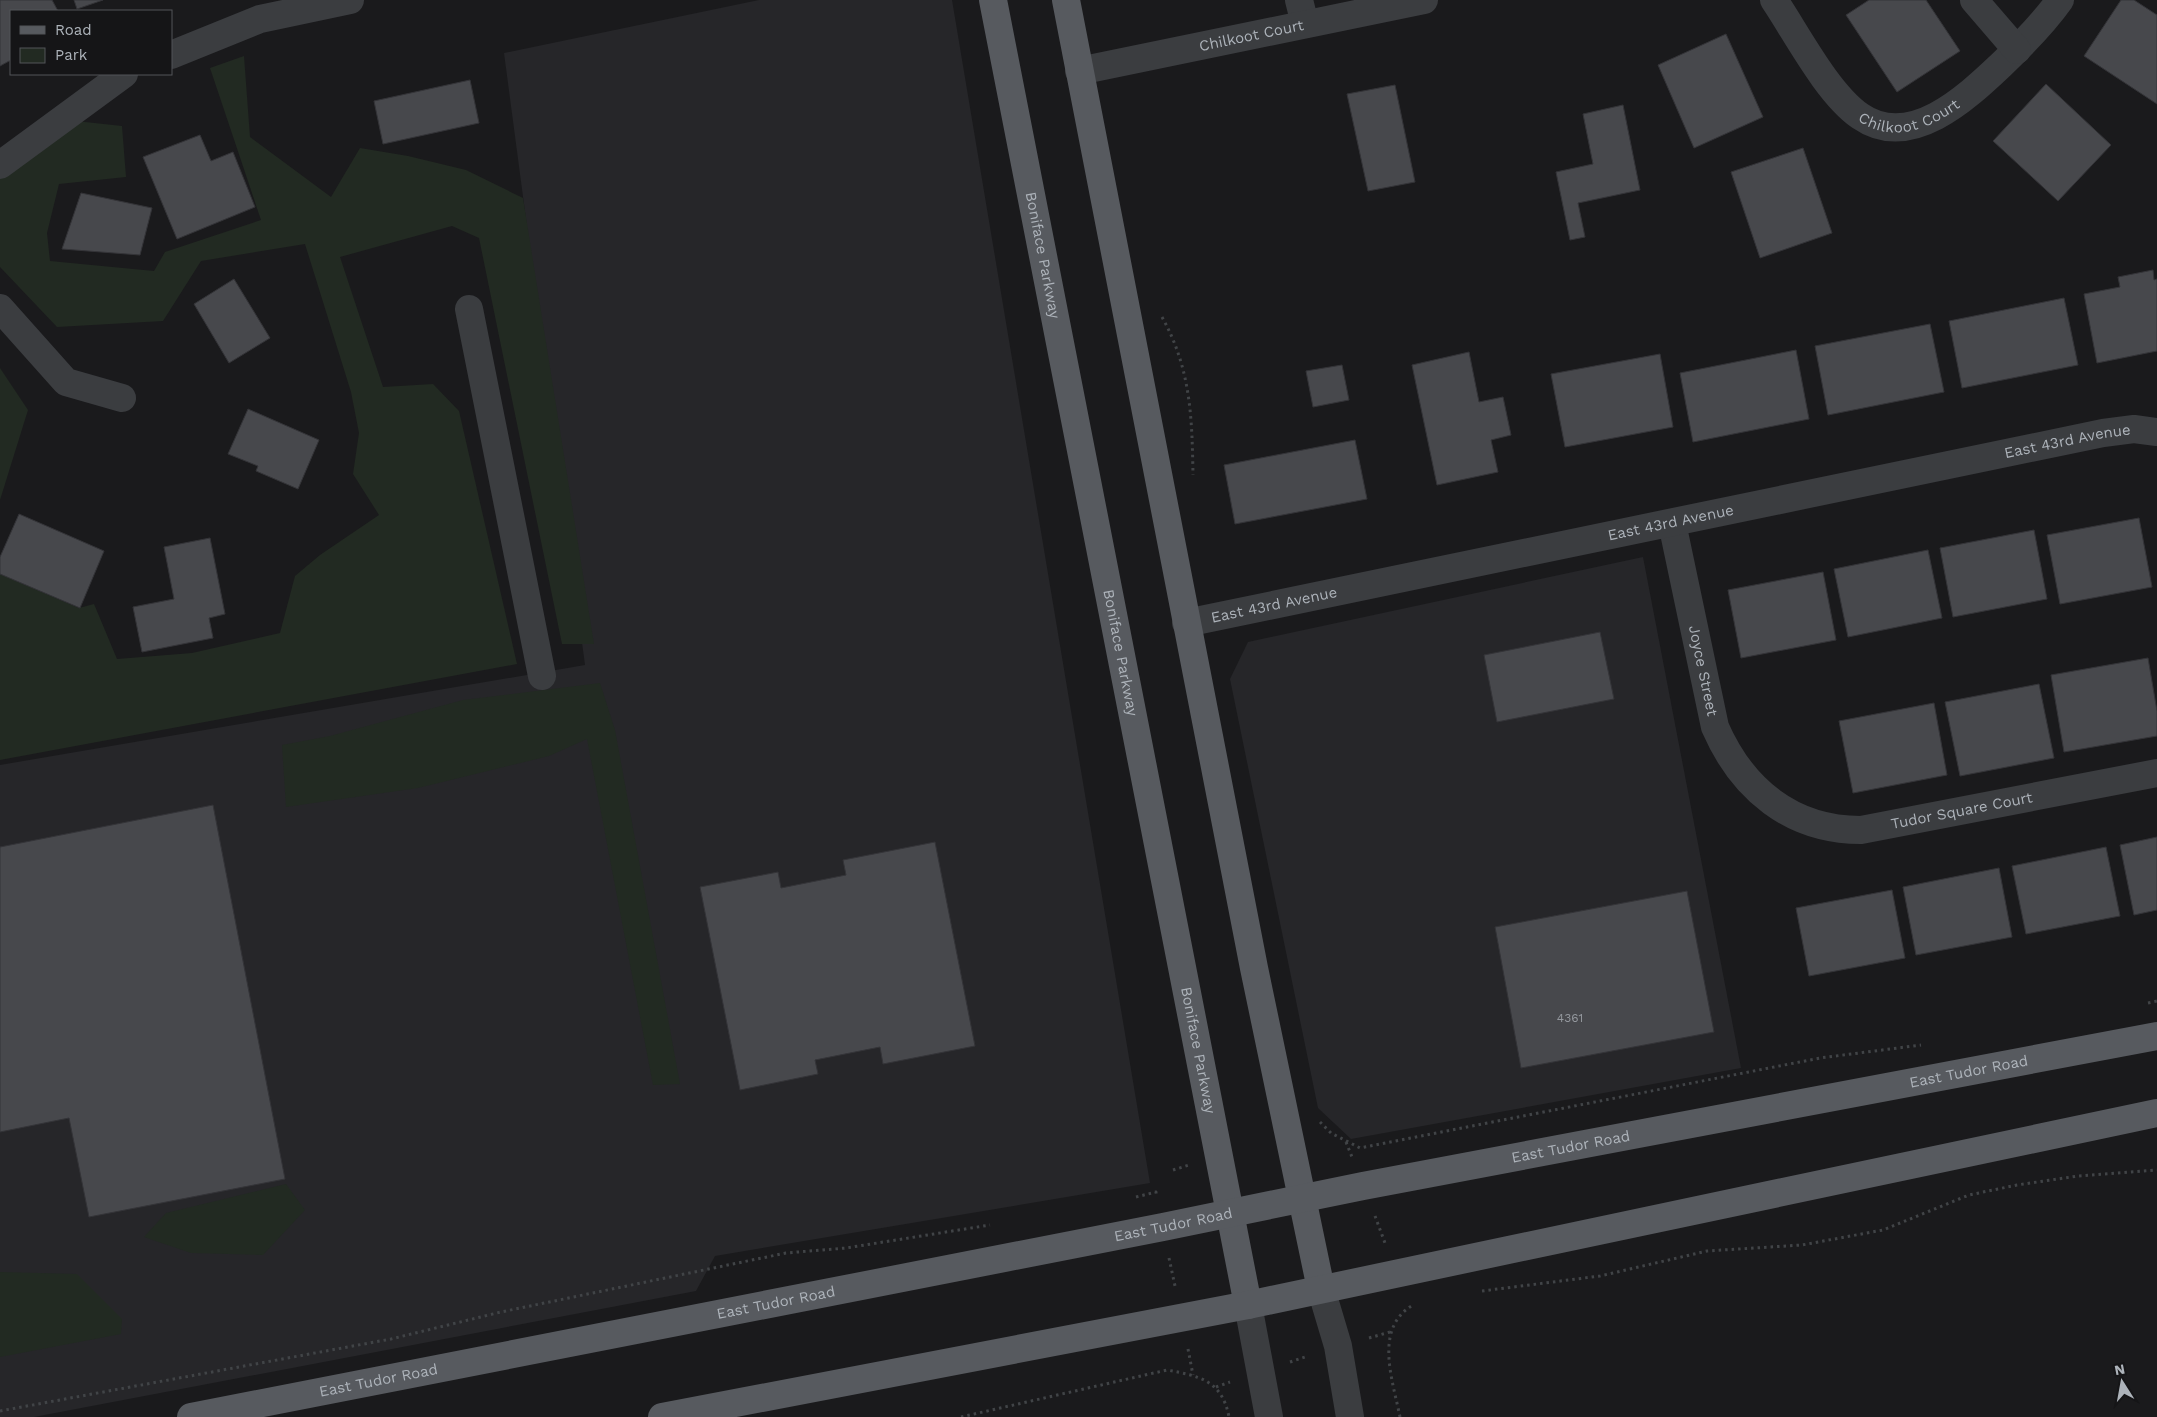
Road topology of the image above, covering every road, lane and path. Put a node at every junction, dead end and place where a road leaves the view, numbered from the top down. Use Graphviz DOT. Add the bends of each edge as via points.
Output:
graph roads {
  1 [pos="350,0"];
  2 [pos="993,0"];
  3 [pos="1066,0"];
  4 [pos="1424,0"];
  5 [pos="1774,0"];
  6 [pos="1974,0"];
  7 [pos="2060,0"];
  8 [pos="1302,12"];
  9 [pos="2017,50"];
  10 [pos="172,55"];
  11 [pos="1080,71"];
  12 [pos="123,75"];
  13 [pos="0,165"];
  14 [pos="0,308"];
  15 [pos="469,309"];
  16 [pos="122,398"];
  17 [pos="2157,432"];
  18 [pos="1672,523"];
  19 [pos="1186,623"];
  20 [pos="542,676"];
  21 [pos="2157,773"];
  22 [pos="1772,802"];
  23 [pos="2157,1001"];
  24 [pos="2148,1003"];
  25 [pos="2157,1036"];
  26 [pos="1928,1044"];
  27 [pos="2157,1113"];
  28 [pos="2157,1170"];
  29 [pos="1363,1186"];
  30 [pos="1156,1192"];
  31 [pos="1133,1198"];
  32 [pos="1301,1199"];
  33 [pos="1230,1214"];
  34 [pos="1000,1224"];
  35 [pos="1397,1273"];
  36 [pos="1321,1289"];
  37 [pos="1478,1291"];
  38 [pos="1418,1304"];
  39 [pos="1248,1305"];
  40 [pos="1411,1306"];
  41 [pos="1390,1332"];
  42 [pos="1338,1346"];
  43 [pos="1260,1372"];
  44 [pos="1216,1387"];
  45 [pos="0,1411"];
  46 [pos="191,1417"];
  47 [pos="662,1417"];
  48 [pos="961,1417"];
  49 [pos="1229,1417"];
  50 [pos="1269,1417"];
  51 [pos="1350,1417"];
  52 [pos="1400,1417"];
  1 -- 10 [label="street" via="260,19"];
  2 -- 33 [label="main road, Boniface Parkway"];
  3 -- 11 [label="main road"];
  4 -- 8 [label="street, Chilkoot Court"];
  5 -- 9 [label="street, Chilkoot Court" via="1839,97 1860,116 1884,126 1912,125 1956,105"];
  6 -- 9 [label="street"];
  7 -- 9 [label="street, Chilkoot Court"];
  8 -- 11 [label="street, Chilkoot Court"];
  11 -- 19 [label="main road"];
  12 -- 13 [label="street"];
  14 -- 16 [label="street" via="66,382"];
  15 -- 20 [label="street"];
  17 -- 18 [label="street, East 43rd Avenue" via="2134,429 2103,433"];
  18 -- 19 [label="street, East 43rd Avenue"];
  18 -- 22 [label="street, Joyce Street" via="1715,727 1741,770"];
  19 -- 32 [label="main road"];
  21 -- 22 [label="street, Tudor Square Court" via="1861,830 1809,822 1784,812"];
  23 -- 24 [label="path"];
  25 -- 29 [label="main road, East Tudor Road"];
  26 -- 29 [label="path" via="1820,1058 1360,1148 1346,1141"];
  27 -- 35 [label="main road"];
  28 -- 37 [label="path" via="2078,1176 1969,1195 1883,1230 1820,1242 1708,1251 1600,1276"];
  29 -- 32 [label="main road, East Tudor Road"];
  29 -- 35 [label="path"];
  30 -- 31 [label="path"];
  32 -- 33 [label="main road, East Tudor Road"];
  32 -- 36 [label="main road"];
  33 -- 39 [label="main road, Boniface Parkway"];
  33 -- 46 [label="main road, East Tudor Road"];
  34 -- 45 [label="path" via="786,1254 501,1312 391,1339"];
  35 -- 36 [label="main road"];
  35 -- 40 [label="path"];
  36 -- 39 [label="main road"];
  36 -- 42 [label="street"];
  38 -- 40 [label="path"];
  39 -- 43 [label="street"];
  39 -- 47 [label="main road"];
  40 -- 41 [label="path"];
  41 -- 42 [label="path"];
  41 -- 52 [label="path" via="1388,1355"];
  42 -- 43 [label="path"];
  42 -- 51 [label="street"];
  43 -- 44 [label="path"];
  43 -- 50 [label="street"];
  44 -- 48 [label="path" via="1193,1375 1167,1370"];
  44 -- 49 [label="path"];
}
